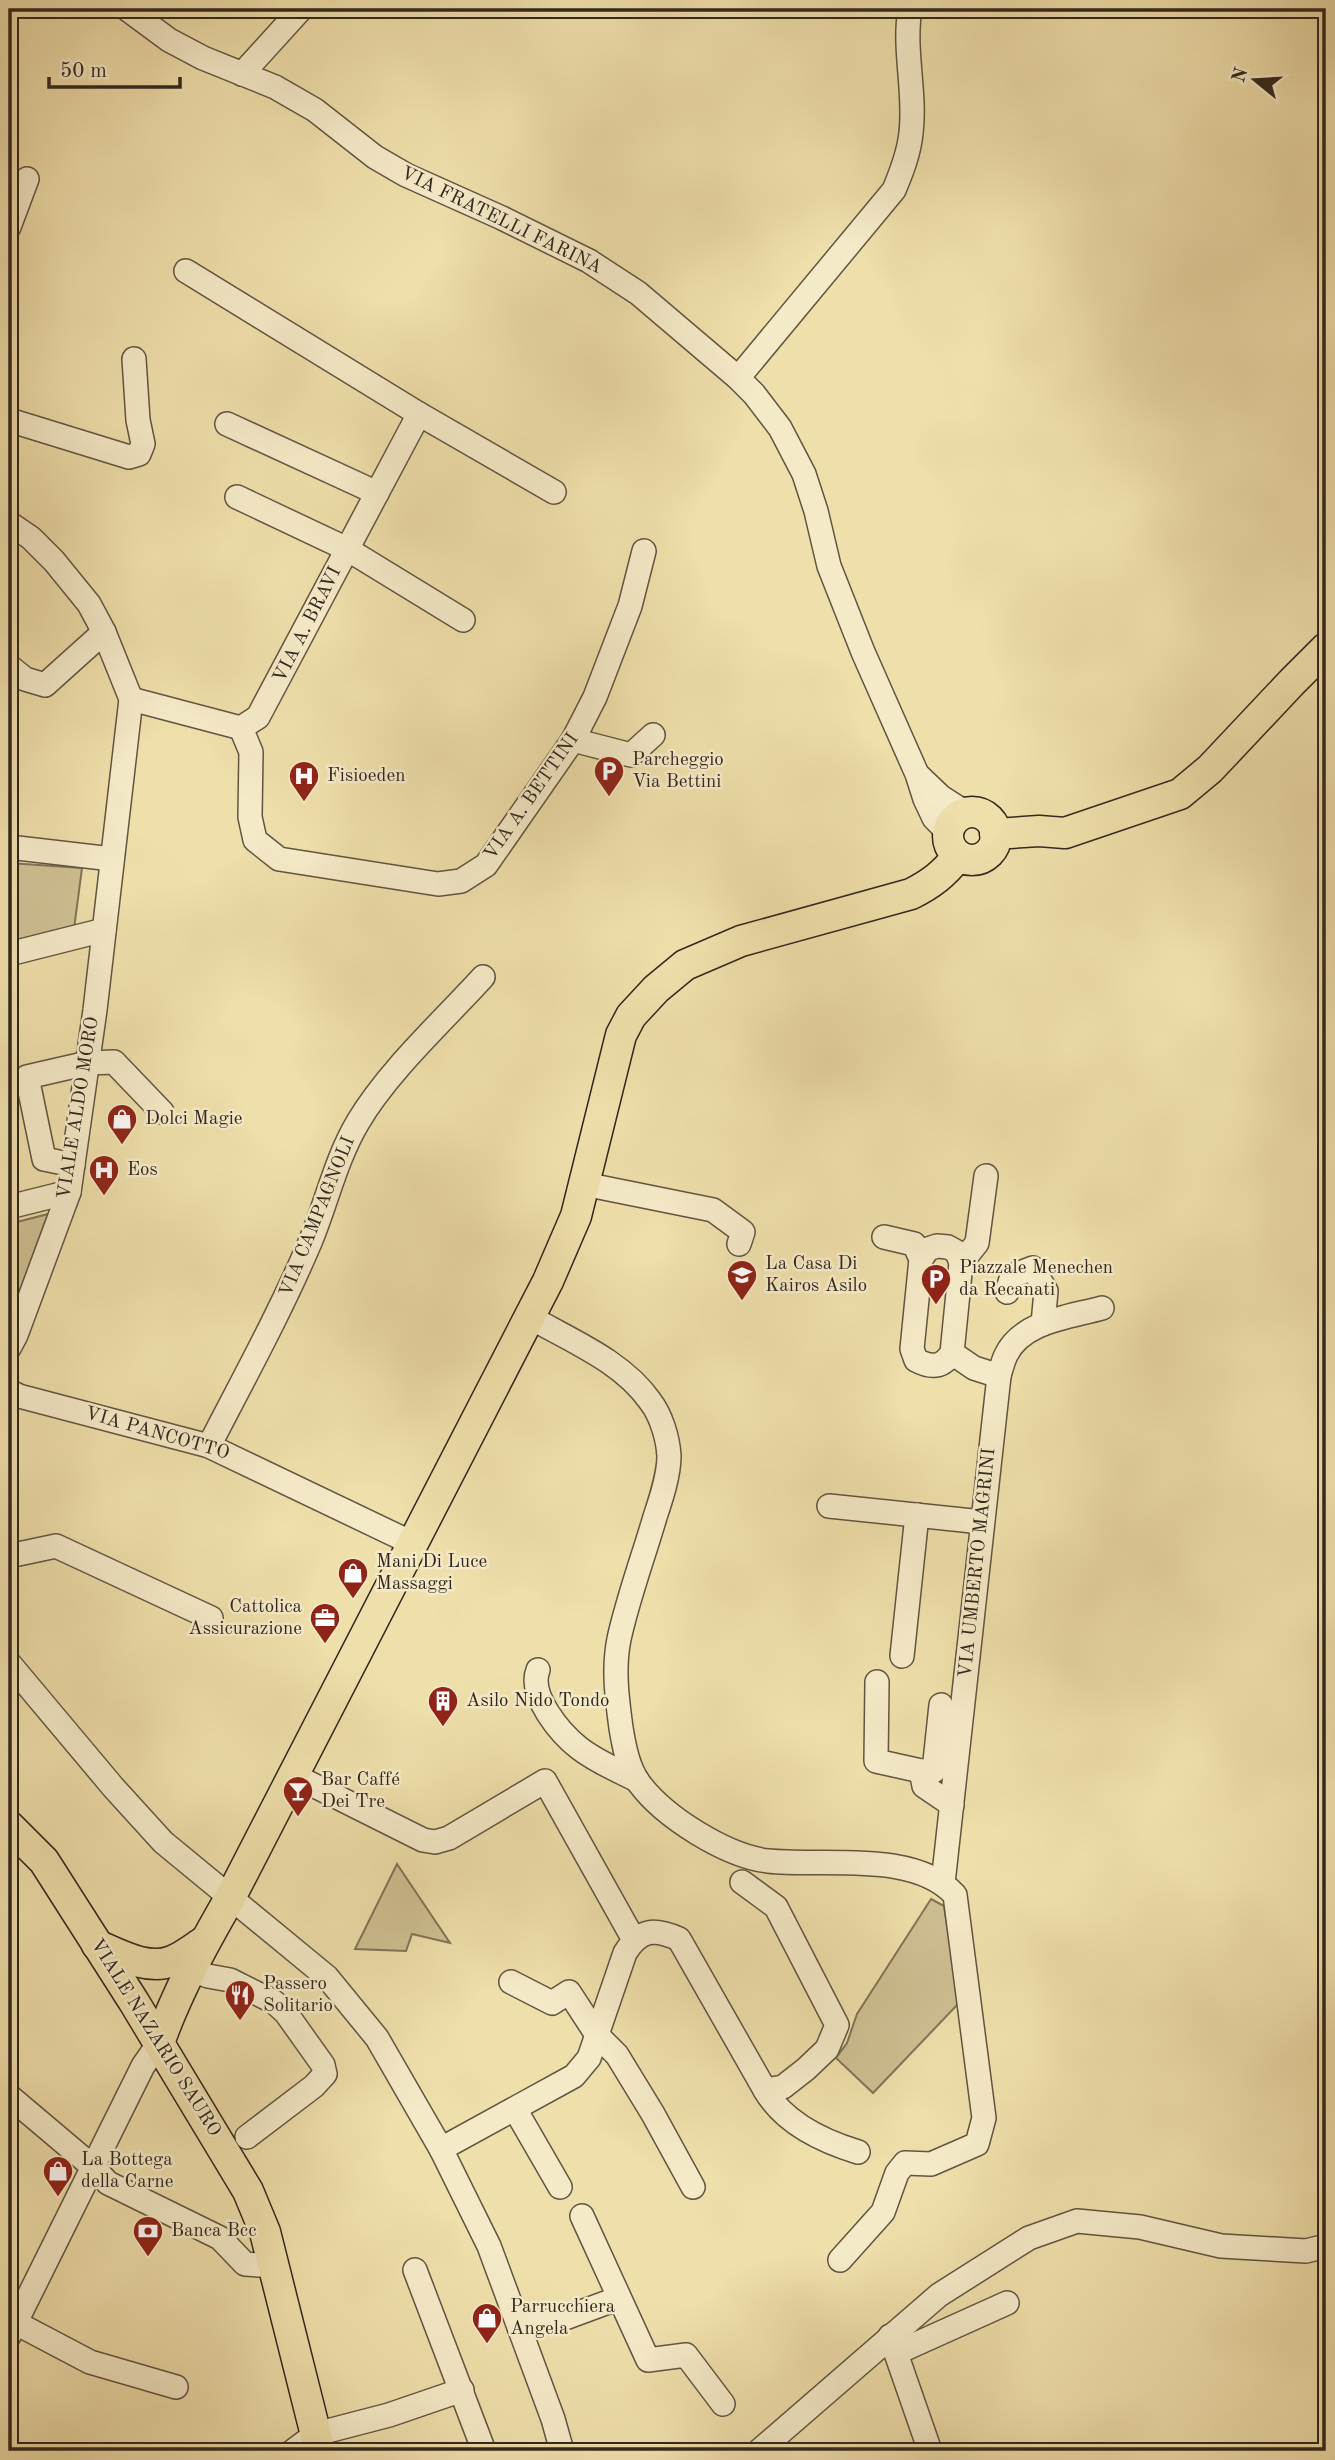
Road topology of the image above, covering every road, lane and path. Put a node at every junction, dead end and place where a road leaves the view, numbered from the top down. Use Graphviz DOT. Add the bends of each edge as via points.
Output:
graph roads {
  1 [pos="127,9"];
  2 [pos="301,9"];
  3 [pos="910,9"];
  4 [pos="242,74"];
  5 [pos="27,179"];
  6 [pos="9,227"];
  7 [pos="186,271"];
  8 [pos="134,359"];
  9 [pos="738,378"];
  10 [pos="419,414"];
  11 [pos="9,420"];
  12 [pos="227,424"];
  13 [pos="554,492"];
  14 [pos="377,493"];
  15 [pos="237,497"];
  16 [pos="9,523"];
  17 [pos="347,549"];
  18 [pos="644,551"];
  19 [pos="463,620"];
  20 [pos="104,632"];
  21 [pos="1326,648"];
  22 [pos="9,666"];
  23 [pos="131,699"];
  24 [pos="242,728"];
  25 [pos="653,735"];
  26 [pos="573,740"];
  27 [pos="957,834"];
  28 [pos="995,834"];
  29 [pos="9,847"];
  30 [pos="112,859"];
  31 [pos="104,930"];
  32 [pos="9,954"];
  33 [pos="483,977"];
  34 [pos="88,1063"];
  35 [pos="162,1112"];
  36 [pos="73,1166"];
  37 [pos="986,1177"];
  38 [pos="584,1184"];
  39 [pos="69,1192"];
  40 [pos="9,1207"];
  41 [pos="884,1237"];
  42 [pos="739,1244"];
  43 [pos="921,1259"];
  44 [pos="961,1263"];
  45 [pos="1007,1292"];
  46 [pos="1102,1308"];
  47 [pos="530,1317"];
  48 [pos="1043,1324"];
  49 [pos="9,1348"];
  50 [pos="952,1353"];
  51 [pos="999,1376"];
  52 [pos="9,1391"];
  53 [pos="209,1446"];
  54 [pos="829,1506"];
  55 [pos="917,1516"];
  56 [pos="982,1522"];
  57 [pos="414,1544"];
  58 [pos="9,1556"];
  59 [pos="211,1618"];
  60 [pos="902,1656"];
  61 [pos="9,1663"];
  62 [pos="538,1670"];
  63 [pos="877,1682"];
  64 [pos="941,1705"];
  65 [pos="921,1771"];
  66 [pos="293,1775"];
  67 [pos="637,1780"];
  68 [pos="952,1805"];
  69 [pos="9,1826"];
  70 [pos="742,1882"];
  71 [pos="949,1889"];
  72 [pos="230,1898"];
  73 [pos="634,1940"];
  74 [pos="96,1945"];
  75 [pos="175,1973"];
  76 [pos="511,1982"];
  77 [pos="134,2002"];
  78 [pos="597,2035"];
  79 [pos="159,2043"];
  80 [pos="765,2090"];
  81 [pos="9,2096"];
  82 [pos="515,2109"];
  83 [pos="247,2137"];
  84 [pos="441,2149"];
  85 [pos="858,2152"];
  86 [pos="93,2166"];
  87 [pos="560,2187"];
  88 [pos="692,2187"];
  89 [pos="582,2216"];
  90 [pos="1326,2245"];
  91 [pos="840,2260"];
  92 [pos="274,2266"];
  93 [pos="415,2270"];
  94 [pos="619,2298"];
  95 [pos="1007,2302"];
  96 [pos="519,2327"];
  97 [pos="12,2330"];
  98 [pos="893,2344"];
  99 [pos="176,2387"];
  100 [pos="462,2390"];
  101 [pos="723,2404"];
  102 [pos="310,2446"];
  103 [pos="484,2451"];
  104 [pos="562,2451"];
  105 [pos="760,2451"];
  106 [pos="930,2451"];
  1 -- 4 [label="street, VIA FRATELLI FARINA" via="169,40"];
  2 -- 4 [label="street"];
  3 -- 9 [label="street" via="912,132 894,190"];
  4 -- 9 [label="street, VIA FRATELLI FARINA" via="316,110 375,157 406,175 589,261 638,293"];
  5 -- 6 [label="street"];
  7 -- 10 [label="street"];
  8 -- 11 [label="street" via="144,444 139,454 129,457"];
  9 -- 27 [label="street, VIA FRATELLI FARINA" via="780,428 804,474 828,566 863,652 917,774 941,797"];
  10 -- 13 [label="street"];
  10 -- 14 [label="street, VIA A. BRAVI"];
  12 -- 14 [label="street"];
  14 -- 17 [label="street, VIA A. BRAVI"];
  15 -- 17 [label="street"];
  16 -- 20 [label="street, VIALE ALDO MORO" via="54,561 89,604"];
  17 -- 19 [label="street"];
  17 -- 24 [label="street, VIA A. BRAVI" via="258,717"];
  18 -- 26 [label="street, VIA A. BETTINI" via="630,606"];
  20 -- 22 [label="street" via="45,685 24,678"];
  20 -- 23 [label="street, VIALE ALDO MORO"];
  21 -- 28 [label="main road" via="1210,769 1180,794 1065,833"];
  23 -- 24 [label="street"];
  23 -- 30 [label="street, VIALE ALDO MORO"];
  24 -- 26 [label="street, VIA A. BETTINI" via="251,752 250,817 255,840 279,859 438,884 461,880 486,865"];
  25 -- 26 [label="street" via="631,755"];
  27 -- 28 [label="main road" via="982,815"];
  27 -- 28 [label="main road" via="973,860 992,849"];
  27 -- 38 [label="main road" via="946,872 911,894 741,941 685,965 656,989 631,1016 621,1035"];
  29 -- 30 [label="street"];
  30 -- 31 [label="street, VIALE ALDO MORO"];
  31 -- 32 [label="street"];
  31 -- 34 [label="street, VIALE ALDO MORO"];
  33 -- 53 [label="street, VIA CAMPAGNOLI" via="380,1089 358,1121 285,1298"];
  34 -- 35 [label="street" via="114,1062"];
  34 -- 36 [label="street, VIALE ALDO MORO"];
  34 -- 36 [label="street" via="27,1077 44,1159"];
  36 -- 39 [label="street, VIALE ALDO MORO"];
  37 -- 44 [label="street" via="977,1244"];
  38 -- 42 [label="street" via="713,1210 743,1232"];
  38 -- 47 [label="main road" via="569,1235"];
  39 -- 40 [label="street"];
  39 -- 49 [label="street, VIALE ALDO MORO"];
  41 -- 43 [label="street" via="914,1244"];
  43 -- 44 [label="street" via="928,1249 948,1247 957,1252"];
  43 -- 50 [label="street" via="912,1349 916,1360 925,1365 946,1363"];
  44 -- 50 [label="street"];
  45 -- 48 [label="street" via="1012,1276 1033,1268 1046,1291"];
  46 -- 48 [label="street, VIA UMBERTO MAGRINI"];
  47 -- 57 [label="main road"];
  47 -- 67 [label="street" via="623,1371 651,1401 661,1421 669,1456 619,1641 615,1686 625,1748"];
  48 -- 51 [label="street, VIA UMBERTO MAGRINI" via="1021,1336 1006,1353"];
  50 -- 51 [label="street" via="974,1368"];
  51 -- 56 [label="street, VIA UMBERTO MAGRINI"];
  52 -- 53 [label="street, VIA PANCOTTO"];
  53 -- 57 [label="street, VIA PANCOTTO"];
  54 -- 55 [label="street"];
  55 -- 56 [label="street"];
  55 -- 60 [label="street"];
  56 -- 68 [label="street, VIA UMBERTO MAGRINI"];
  57 -- 66 [label="main road"];
  58 -- 59 [label="street" via="55,1546"];
  61 -- 72 [label="street" via="163,1842"];
  62 -- 67 [label="street" via="535,1679 541,1704 558,1725 601,1763"];
  63 -- 65 [label="street" via="876,1761"];
  64 -- 65 [label="street" via="934,1771"];
  65 -- 68 [label="street" via="924,1786"];
  66 -- 72 [label="main road"];
  66 -- 73 [label="street" via="435,1842 545,1782"];
  67 -- 71 [label="street" via="653,1800 691,1828 734,1851 767,1861 848,1862 916,1871"];
  68 -- 71 [label="street, VIA UMBERTO MAGRINI"];
  69 -- 74 [label="main road, VIALE NAZARIO SAURO" via="44,1861"];
  70 -- 80 [label="street" via="775,1907 837,2025 827,2049 806,2069 783,2087"];
  71 -- 91 [label="street, VIA UMBERTO MAGRINI" via="984,2118 977,2144 931,2164 905,2163 883,2212"];
  72 -- 75 [label="main road" via="205,1941"];
  72 -- 84 [label="street" via="327,1977 377,2038"];
  73 -- 78 [label="street" via="625,1953"];
  73 -- 80 [label="street" via="663,1932 679,1939"];
  74 -- 75 [label="main road"];
  74 -- 77 [label="main road, VIALE NAZARIO SAURO"];
  75 -- 77 [label="main road" via="148,1975"];
  75 -- 79 [label="main road"];
  75 -- 83 [label="street" via="230,1980 274,2001 323,2065 325,2074 314,2086"];
  76 -- 78 [label="street" via="552,2003 569,1992"];
  77 -- 79 [label="main road, VIALE NAZARIO SAURO"];
  78 -- 82 [label="street" via="589,2058 574,2076"];
  78 -- 88 [label="street" via="617,2055"];
  79 -- 86 [label="street"];
  79 -- 92 [label="main road, VIALE NAZARIO SAURO" via="248,2191"];
  80 -- 85 [label="street" via="773,2104 808,2130"];
  81 -- 86 [label="street"];
  82 -- 84 [label="street"];
  82 -- 87 [label="street"];
  84 -- 96 [label="street" via="489,2246"];
  86 -- 92 [label="street" via="108,2183 220,2238 245,2264"];
  86 -- 97 [label="street"];
  89 -- 94 [label="street"];
  90 -- 98 [label="street" via="1307,2251 1221,2246 1140,2227 1077,2221 1029,2238 985,2264 939,2295"];
  92 -- 102 [label="main road, VIALE NAZARIO SAURO"];
  93 -- 100 [label="street"];
  94 -- 96 [label="street" via="565,2318"];
  94 -- 101 [label="street" via="648,2360 686,2355"];
  95 -- 98 [label="street"];
  96 -- 104 [label="street"];
  97 -- 99 [label="street" via="90,2362"];
  98 -- 105 [label="street"];
  98 -- 106 [label="street"];
  100 -- 102 [label="street"];
  100 -- 103 [label="street"];
}
